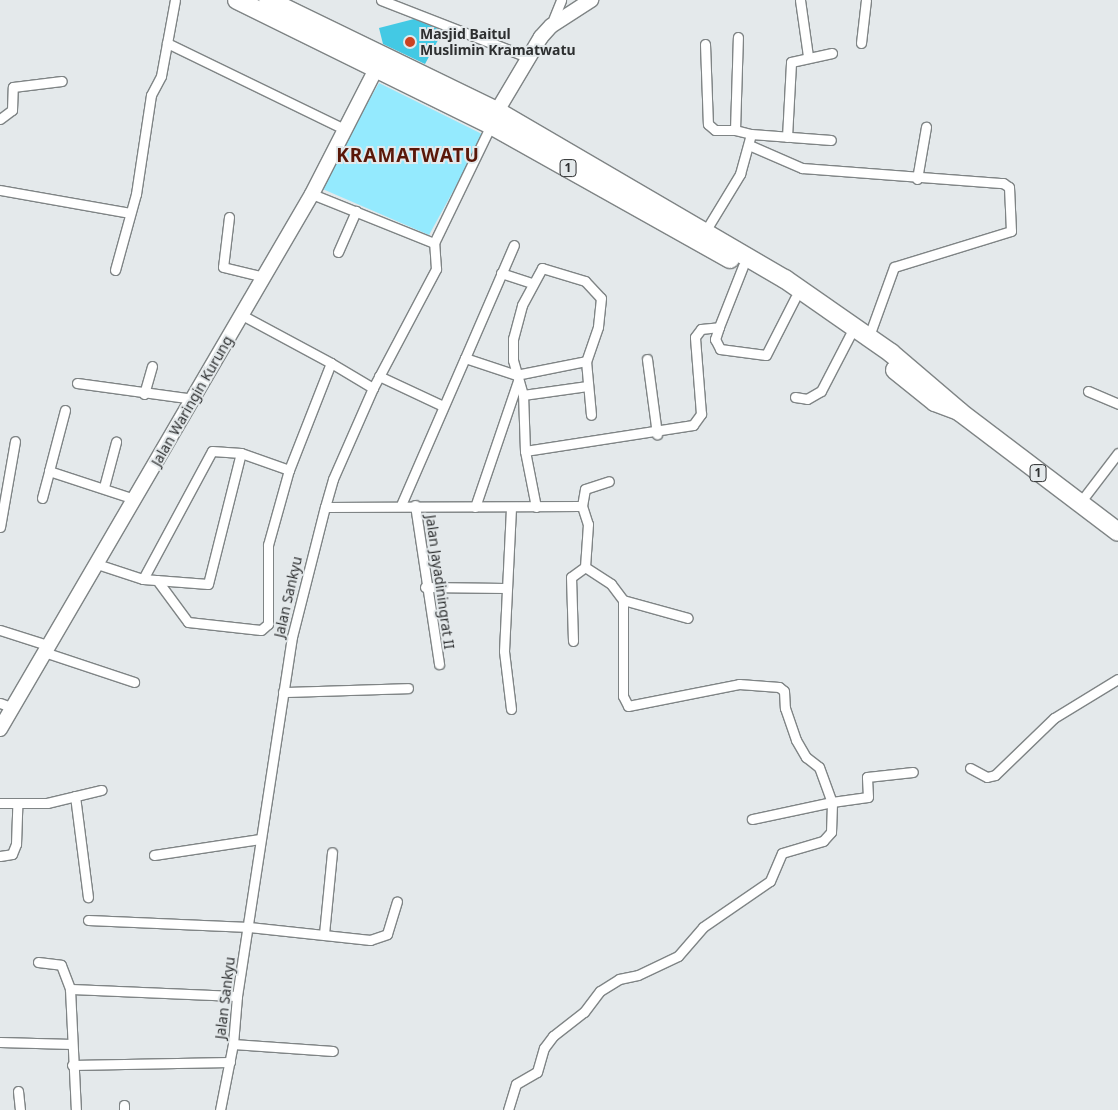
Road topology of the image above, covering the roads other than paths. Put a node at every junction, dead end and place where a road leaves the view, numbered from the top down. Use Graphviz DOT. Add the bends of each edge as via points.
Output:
graph roads {
  1 [pos="175,0"];
  2 [pos="237,0"];
  3 [pos="268,0"];
  4 [pos="381,0"];
  5 [pos="561,0"];
  6 [pos="591,0"];
  7 [pos="800,0"];
  8 [pos="866,0"];
  9 [pos="551,26"];
  10 [pos="738,36"];
  11 [pos="862,43"];
  12 [pos="167,44"];
  13 [pos="705,44"];
  14 [pos="832,54"];
  15 [pos="808,56"];
  16 [pos="527,58"];
  17 [pos="376,69"];
  18 [pos="62,81"];
  19 [pos="494,118"];
  20 [pos="0,119"];
  21 [pos="926,127"];
  22 [pos="346,130"];
  23 [pos="735,130"];
  24 [pos="752,134"];
  25 [pos="788,137"];
  26 [pos="831,140"];
  27 [pos="749,145"];
  28 [pos="917,179"];
  29 [pos="0,190"];
  30 [pos="312,194"];
  31 [pos="356,211"];
  32 [pos="130,213"];
  33 [pos="229,216"];
  34 [pos="706,230"];
  35 [pos="434,243"];
  36 [pos="514,245"];
  37 [pos="338,252"];
  38 [pos="743,266"];
  39 [pos="115,270"];
  40 [pos="500,273"];
  41 [pos="264,277"];
  42 [pos="532,283"];
  43 [pos="795,298"];
  44 [pos="242,315"];
  45 [pos="719,327"];
  46 [pos="850,336"];
  47 [pos="869,336"];
  48 [pos="466,358"];
  49 [pos="647,359"];
  50 [pos="586,361"];
  51 [pos="331,363"];
  52 [pos="152,366"];
  53 [pos="380,376"];
  54 [pos="517,378"];
  55 [pos="77,383"];
  56 [pos="587,386"];
  57 [pos="373,388"];
  58 [pos="1088,391"];
  59 [pos="144,394"];
  60 [pos="523,395"];
  61 [pos="795,397"];
  62 [pos="194,399"];
  63 [pos="1118,404"];
  64 [pos="443,406"];
  65 [pos="65,410"];
  66 [pos="960,412"];
  67 [pos="591,415"];
  68 [pos="657,434"];
  69 [pos="15,442"];
  70 [pos="116,442"];
  71 [pos="526,451"];
  72 [pos="241,453"];
  73 [pos="1118,453"];
  74 [pos="289,470"];
  75 [pos="49,471"];
  76 [pos="609,481"];
  77 [pos="104,487"];
  78 [pos="42,498"];
  79 [pos="134,499"];
  80 [pos="401,505"];
  81 [pos="415,505"];
  82 [pos="1079,505"];
  83 [pos="2,506"];
  84 [pos="582,506"];
  85 [pos="325,507"];
  86 [pos="475,507"];
  87 [pos="536,507"];
  88 [pos="511,508"];
  89 [pos="0,527"];
  90 [pos="1118,532"];
  91 [pos="97,564"];
  92 [pos="585,567"];
  93 [pos="143,579"];
  94 [pos="157,580"];
  95 [pos="425,587"];
  96 [pos="505,588"];
  97 [pos="623,600"];
  98 [pos="688,618"];
  99 [pos="0,630"];
  100 [pos="573,641"];
  101 [pos="45,649"];
  102 [pos="439,664"];
  103 [pos="1118,679"];
  104 [pos="134,682"];
  105 [pos="408,688"];
  106 [pos="283,692"];
  107 [pos="5,705"];
  108 [pos="511,709"];
  109 [pos="0,729"];
  110 [pos="970,768"];
  111 [pos="913,772"];
  112 [pos="101,790"];
  113 [pos="75,796"];
  114 [pos="832,802"];
  115 [pos="0,803"];
  116 [pos="17,806"];
  117 [pos="752,819"];
  118 [pos="260,839"];
  119 [pos="332,852"];
  120 [pos="154,855"];
  121 [pos="0,856"];
  122 [pos="88,897"];
  123 [pos="397,902"];
  124 [pos="88,920"];
  125 [pos="249,927"];
  126 [pos="324,934"];
  127 [pos="38,962"];
  128 [pos="70,988"];
  129 [pos="237,996"];
  130 [pos="0,1042"];
  131 [pos="72,1044"];
  132 [pos="234,1044"];
  133 [pos="333,1051"];
  134 [pos="230,1062"];
  135 [pos="72,1065"];
  136 [pos="18,1091"];
  137 [pos="20,1110"];
  138 [pos="76,1110"];
  139 [pos="220,1110"];
  140 [pos="508,1110"];
  1 -- 12 [label="street"];
  2 -- 17 [label="highway, 1"];
  3 -- 19 [label="highway, 1"];
  4 -- 16 [label="street"];
  5 -- 9 [label="street"];
  6 -- 9 [label="street"];
  7 -- 15 [label="street"];
  8 -- 11 [label="street"];
  9 -- 16 [label="street"];
  10 -- 23 [label="street"];
  12 -- 22 [label="street"];
  12 -- 32 [label="street" via="161,76 151,95"];
  13 -- 23 [label="street" via="708,124 715,130"];
  14 -- 15 [label="street"];
  15 -- 25 [label="street" via="790,64"];
  16 -- 19 [label="street"];
  17 -- 19 [label="highway, 1"];
  17 -- 22 [label="street, Jalan Waringin Kurung"];
  18 -- 20 [label="street" via="13,87 12,110"];
  19 -- 34 [label="highway, 1"];
  19 -- 35 [label="street"];
  19 -- 38 [label="highway, 1"];
  21 -- 28 [label="street"];
  22 -- 30 [label="street, Jalan Waringin Kurung"];
  23 -- 24 [label="street"];
  24 -- 25 [label="street"];
  24 -- 27 [label="street"];
  25 -- 26 [label="street"];
  27 -- 28 [label="street" via="802,168"];
  27 -- 34 [label="street" via="740,174"];
  28 -- 47 [label="street" via="1006,184 1011,231 894,266"];
  29 -- 32 [label="street"];
  30 -- 31 [label="street"];
  30 -- 41 [label="street, Jalan Waringin Kurung"];
  31 -- 35 [label="street"];
  31 -- 37 [label="street"];
  32 -- 39 [label="street"];
  33 -- 41 [label="street" via="223,267"];
  34 -- 47 [label="highway, 1"];
  35 -- 53 [label="street, Jalan Sankyu" via="436,269"];
  36 -- 40 [label="street"];
  38 -- 43 [label="highway, 1"];
  38 -- 45 [label="street"];
  40 -- 42 [label="street"];
  40 -- 48 [label="street"];
  41 -- 44 [label="street, Jalan Waringin Kurung"];
  42 -- 50 [label="street" via="539,269 548,269 597,290 601,298 598,327"];
  42 -- 54 [label="street" via="515,330"];
  43 -- 45 [label="street" via="766,354 720,349 715,339"];
  43 -- 46 [label="highway, 1"];
  44 -- 51 [label="street"];
  44 -- 62 [label="street, Jalan Waringin Kurung"];
  45 -- 68 [label="street" via="702,329 695,337 701,399 698,421"];
  46 -- 61 [label="street" via="821,391 807,399"];
  46 -- 66 [label="highway, 1" via="934,402"];
  47 -- 66 [label="highway, 1" via="932,384"];
  48 -- 54 [label="street"];
  48 -- 64 [label="street"];
  49 -- 68 [label="street"];
  50 -- 54 [label="street"];
  50 -- 56 [label="street"];
  51 -- 57 [label="street"];
  51 -- 74 [label="street"];
  52 -- 59 [label="street"];
  53 -- 57 [label="street, Jalan Sankyu"];
  53 -- 64 [label="street"];
  54 -- 60 [label="street"];
  54 -- 86 [label="street"];
  55 -- 59 [label="street"];
  56 -- 60 [label="street"];
  56 -- 67 [label="street"];
  57 -- 85 [label="street, Jalan Sankyu"];
  58 -- 63 [label="street"];
  59 -- 62 [label="street"];
  60 -- 71 [label="street"];
  62 -- 79 [label="street, Jalan Waringin Kurung"];
  64 -- 80 [label="street"];
  65 -- 75 [label="street"];
  66 -- 82 [label="highway, 1"];
  68 -- 71 [label="street"];
  69 -- 83 [label="street"];
  70 -- 77 [label="street"];
  71 -- 87 [label="street"];
  72 -- 74 [label="street"];
  72 -- 93 [label="street" via="212,451"];
  72 -- 94 [label="street" via="211,582 202,586"];
  73 -- 82 [label="street"];
  74 -- 94 [label="street" via="268,545 270,617 264,628 188,622"];
  75 -- 77 [label="street"];
  75 -- 78 [label="street"];
  76 -- 84 [label="street" via="585,489"];
  77 -- 79 [label="street"];
  79 -- 91 [label="street, Jalan Waringin Kurung"];
  80 -- 81 [label="street"];
  80 -- 85 [label="street"];
  81 -- 86 [label="street"];
  81 -- 95 [label="street, Jalan Jayadiningrat II"];
  82 -- 90 [label="highway, 1"];
  83 -- 89 [label="street"];
  84 -- 87 [label="street"];
  84 -- 92 [label="street" via="588,524"];
  85 -- 106 [label="street, Jalan Sankyu" via="292,637"];
  86 -- 88 [label="street"];
  87 -- 88 [label="street"];
  88 -- 96 [label="street"];
  91 -- 93 [label="street"];
  91 -- 101 [label="street, Jalan Waringin Kurung"];
  92 -- 97 [label="street" via="611,584"];
  92 -- 100 [label="street" via="571,577"];
  93 -- 94 [label="street"];
  95 -- 96 [label="street"];
  95 -- 102 [label="street, Jalan Jayadiningrat II"];
  96 -- 108 [label="street" via="504,651"];
  97 -- 98 [label="street"];
  97 -- 114 [label="street" via="624,703 634,706 739,684 779,687 786,695 785,708 796,740 806,757 819,767"];
  99 -- 101 [label="street"];
  101 -- 104 [label="street"];
  101 -- 107 [label="street, Jalan Waringin Kurung"];
  103 -- 110 [label="street" via="1054,718 995,775 987,778"];
  105 -- 106 [label="street"];
  106 -- 118 [label="street, Jalan Sankyu"];
  107 -- 109 [label="street, Jalan Waringin Kurung"];
  111 -- 114 [label="street" via="868,777 868,797"];
  112 -- 113 [label="street"];
  113 -- 116 [label="street"];
  113 -- 122 [label="street"];
  114 -- 117 [label="street"];
  114 -- 140 [label="street" via="831,832 823,841 782,853 770,881 703,927 678,956 638,975 619,978 600,991 584,1012 553,1036 544,1048 537,1072 516,1084"];
  115 -- 116 [label="street"];
  116 -- 121 [label="street" via="16,844 12,854"];
  118 -- 120 [label="street"];
  118 -- 125 [label="street, Jalan Sankyu"];
  119 -- 126 [label="street"];
  123 -- 126 [label="street" via="393,926 381,938"];
  124 -- 125 [label="street"];
  125 -- 126 [label="street"];
  125 -- 129 [label="street, Jalan Sankyu"];
  127 -- 128 [label="street" via="61,965"];
  128 -- 129 [label="street"];
  128 -- 131 [label="street"];
  129 -- 132 [label="street, Jalan Sankyu"];
  130 -- 131 [label="street"];
  131 -- 135 [label="street"];
  132 -- 133 [label="street"];
  132 -- 134 [label="street, Jalan Sankyu"];
  134 -- 135 [label="street"];
  134 -- 139 [label="street, Jalan Sankyu"];
  135 -- 138 [label="street"];
  136 -- 137 [label="street"];
}
